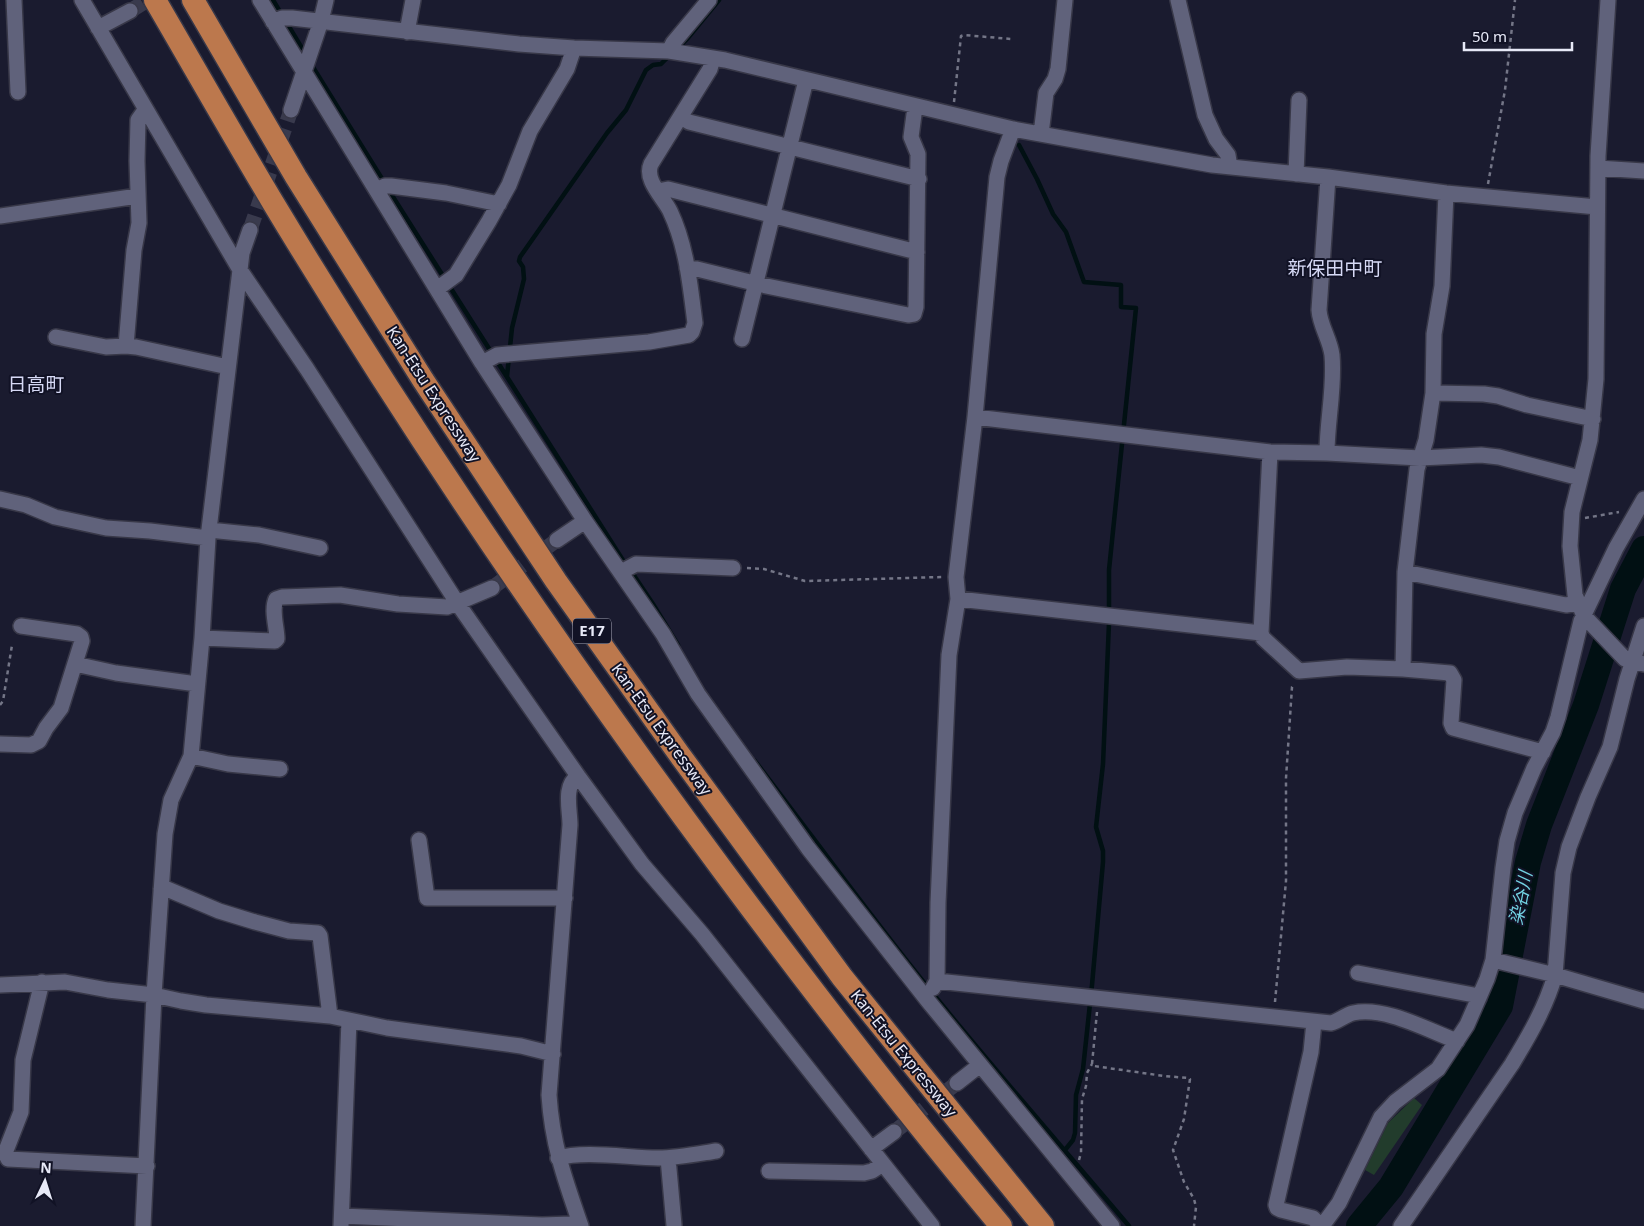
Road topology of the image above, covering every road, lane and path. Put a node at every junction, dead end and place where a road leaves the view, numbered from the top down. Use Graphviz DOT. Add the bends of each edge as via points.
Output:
graph roads {
  1 [pos="14,0"];
  2 [pos="82,0"];
  3 [pos="155,0"];
  4 [pos="193,0"];
  5 [pos="260,0"];
  6 [pos="326,0"];
  7 [pos="413,0"];
  8 [pos="709,0"];
  9 [pos="1065,0"];
  10 [pos="1178,0"];
  11 [pos="1516,0"];
  12 [pos="1608,0"];
  13 [pos="130,11"];
  14 [pos="320,21"];
  15 [pos="273,22"];
  16 [pos="98,28"];
  17 [pos="407,32"];
  18 [pos="1011,39"];
  19 [pos="574,48"];
  20 [pos="670,51"];
  21 [pos="713,58"];
  22 [pos="304,74"];
  23 [pos="806,80"];
  24 [pos="18,92"];
  25 [pos="1299,100"];
  26 [pos="915,107"];
  27 [pos="145,110"];
  28 [pos="291,110"];
  29 [pos="952,116"];
  30 [pos="681,117"];
  31 [pos="1013,129"];
  32 [pos="1041,134"];
  33 [pos="790,147"];
  34 [pos="1230,167"];
  35 [pos="1598,168"];
  36 [pos="1644,171"];
  37 [pos="1296,174"];
  38 [pos="1328,177"];
  39 [pos="919,179"];
  40 [pos="377,190"];
  41 [pos="658,191"];
  42 [pos="1446,193"];
  43 [pos="138,196"];
  44 [pos="1487,196"];
  45 [pos="499,204"];
  46 [pos="1597,207"];
  47 [pos="0,216"];
  48 [pos="772,216"];
  49 [pos="250,230"];
  50 [pos="917,252"];
  51 [pos="687,268"];
  52 [pos="240,270"];
  53 [pos="755,284"];
  54 [pos="437,289"];
  55 [pos="56,337"];
  56 [pos="742,339"];
  57 [pos="126,346"];
  58 [pos="482,363"];
  59 [pos="228,367"];
  60 [pos="1432,393"];
  61 [pos="975,417"];
  62 [pos="1592,419"];
  63 [pos="1270,452"];
  64 [pos="1327,453"];
  65 [pos="1420,458"];
  66 [pos="1580,478"];
  67 [pos="0,499"];
  68 [pos="1641,504"];
  69 [pos="1572,518"];
  70 [pos="585,521"];
  71 [pos="209,534"];
  72 [pos="557,540"];
  73 [pos="320,548"];
  74 [pos="733,568"];
  75 [pos="621,572"];
  76 [pos="1405,572"];
  77 [pos="956,577"];
  78 [pos="492,588"];
  79 [pos="958,599"];
  80 [pos="458,604"];
  81 [pos="1581,609"];
  82 [pos="21,626"];
  83 [pos="1644,626"];
  84 [pos="1261,632"];
  85 [pos="202,638"];
  86 [pos="12,645"];
  87 [pos="1639,663"];
  88 [pos="75,664"];
  89 [pos="1403,669"];
  90 [pos="1299,671"];
  91 [pos="197,684"];
  92 [pos="0,705"];
  93 [pos="0,744"];
  94 [pos="1542,752"];
  95 [pos="190,756"];
  96 [pos="280,770"];
  97 [pos="578,776"];
  98 [pos="419,840"];
  99 [pos="161,889"];
  100 [pos="565,898"];
  101 [pos="1495,960"];
  102 [pos="1358,973"];
  103 [pos="1552,975"];
  104 [pos="936,981"];
  105 [pos="42,982"];
  106 [pos="0,985"];
  107 [pos="154,995"];
  108 [pos="1479,996"];
  109 [pos="1098,998"];
  110 [pos="928,1001"];
  111 [pos="1644,1001"];
  112 [pos="330,1016"];
  113 [pos="1273,1016"];
  114 [pos="349,1020"];
  115 [pos="1314,1022"];
  116 [pos="1457,1041"];
  117 [pos="553,1054"];
  118 [pos="1092,1064"];
  119 [pos="980,1065"];
  120 [pos="957,1083"];
  121 [pos="894,1132"];
  122 [pos="870,1149"];
  123 [pos="716,1151"];
  124 [pos="558,1158"];
  125 [pos="668,1158"];
  126 [pos="1079,1160"];
  127 [pos="883,1164"];
  128 [pos="147,1166"];
  129 [pos="769,1171"];
  130 [pos="341,1221"];
  131 [pos="580,1224"];
  132 [pos="674,1225"];
  133 [pos="143,1226"];
  134 [pos="932,1226"];
  135 [pos="1001,1226"];
  136 [pos="1043,1226"];
  137 [pos="1112,1226"];
  138 [pos="1194,1226"];
  139 [pos="1321,1226"];
  140 [pos="1401,1226"];
  1 -- 24 [label="street"];
  2 -- 16 [label="street"];
  3 -- 135 [label="highway, Kan-Etsu Expressway / E17" via="278,210 396,399 528,600 648,770 813,991"];
  4 -- 136 [label="highway, Kan-Etsu Expressway / E17" via="296,177 556,581 842,977"];
  5 -- 15 [label="street"];
  6 -- 14 [label="street"];
  7 -- 17 [label="street"];
  8 -- 20 [label="street"];
  9 -- 32 [label="street" via="1057,74 1046,93"];
  10 -- 34 [label="street" via="1205,115 1228,155"];
  11 -- 44 [label="path"];
  12 -- 35 [label="street"];
  13 -- 16 [label="street"];
  14 -- 15 [label="street" via="282,18"];
  14 -- 17 [label="street"];
  14 -- 22 [label="street"];
  15 -- 22 [label="street"];
  16 -- 27 [label="street"];
  17 -- 19 [label="street"];
  18 -- 29 [label="path" via="961,36"];
  19 -- 20 [label="street"];
  19 -- 45 [label="street" via="567,69 530,131"];
  20 -- 21 [label="street"];
  21 -- 23 [label="street"];
  21 -- 30 [label="street" via="710,69"];
  22 -- 28 [label="street"];
  22 -- 40 [label="street"];
  23 -- 26 [label="street"];
  23 -- 33 [label="street"];
  25 -- 37 [label="street"];
  26 -- 29 [label="street"];
  26 -- 39 [label="street" via="911,137 918,154"];
  27 -- 43 [label="street" via="138,120"];
  27 -- 52 [label="street"];
  29 -- 31 [label="street"];
  30 -- 33 [label="street" via="689,122"];
  30 -- 41 [label="street" via="649,167 650,178"];
  31 -- 32 [label="street"];
  31 -- 61 [label="street" via="997,177"];
  32 -- 34 [label="street"];
  33 -- 39 [label="street"];
  33 -- 48 [label="street"];
  34 -- 37 [label="street"];
  35 -- 36 [label="street"];
  35 -- 46 [label="street"];
  37 -- 38 [label="street"];
  38 -- 42 [label="street"];
  38 -- 64 [label="street" via="1319,310 1332,357 1333,391"];
  39 -- 50 [label="street"];
  40 -- 45 [label="street" via="391,186"];
  40 -- 54 [label="street"];
  41 -- 48 [label="street" via="668,189"];
  41 -- 51 [label="street" via="677,227"];
  42 -- 44 [label="street"];
  42 -- 60 [label="street" via="1442,286 1434,334"];
  43 -- 47 [label="street"];
  43 -- 57 [label="street" via="139,223"];
  44 -- 46 [label="street"];
  45 -- 54 [label="street" via="456,275"];
  46 -- 62 [label="street" via="1597,357"];
  48 -- 50 [label="street"];
  48 -- 53 [label="street"];
  49 -- 52 [label="street"];
  50 -- 53 [label="street" via="916,311 911,315"];
  51 -- 53 [label="street"];
  51 -- 58 [label="street" via="695,323 689,335 649,342 497,355"];
  52 -- 59 [label="street"];
  52 -- 80 [label="street"];
  53 -- 56 [label="street"];
  54 -- 58 [label="street"];
  55 -- 57 [label="street" via="106,347"];
  57 -- 59 [label="street"];
  58 -- 70 [label="street"];
  59 -- 71 [label="street"];
  60 -- 62 [label="street" via="1498,396"];
  60 -- 65 [label="street" via="1426,440"];
  61 -- 63 [label="street"];
  61 -- 77 [label="street"];
  62 -- 66 [label="street"];
  63 -- 64 [label="street"];
  63 -- 84 [label="street"];
  64 -- 65 [label="street"];
  65 -- 66 [label="street" via="1500,457"];
  65 -- 76 [label="street"];
  66 -- 69 [label="street"];
  67 -- 71 [label="street" via="55,517 106,528"];
  68 -- 69 [label="path" via="1582,519"];
  68 -- 81 [label="street"];
  69 -- 81 [label="street" via="1570,546 1575,596"];
  70 -- 72 [label="street"];
  70 -- 75 [label="street"];
  71 -- 73 [label="street" via="259,534"];
  71 -- 85 [label="street"];
  74 -- 75 [label="street" via="636,564"];
  74 -- 77 [label="path" via="764,569 805,581"];
  75 -- 110 [label="street" via="698,694 802,840"];
  76 -- 81 [label="street"];
  76 -- 89 [label="street"];
  77 -- 79 [label="street"];
  78 -- 80 [label="street"];
  79 -- 84 [label="street"];
  79 -- 104 [label="street" via="949,655"];
  80 -- 85 [label="street" via="448,607 408,605 340,595 282,597 274,604 275,641"];
  80 -- 97 [label="street"];
  81 -- 87 [label="street" via="1625,659"];
  81 -- 94 [label="street" via="1558,717"];
  82 -- 88 [label="street" via="79,635 82,641"];
  83 -- 87 [label="street"];
  84 -- 90 [label="street" via="1263,638"];
  85 -- 91 [label="street"];
  86 -- 92 [label="path"];
  87 -- 103 [label="street" via="1610,747 1569,847"];
  88 -- 91 [label="street" via="116,674"];
  88 -- 93 [label="street" via="61,708 37,743"];
  89 -- 90 [label="street" via="1334,667"];
  89 -- 94 [label="street" via="1450,673 1453,728"];
  90 -- 113 [label="path" via="1292,688 1286,778 1286,881"];
  91 -- 95 [label="street"];
  94 -- 101 [label="street" via="1515,813 1507,841"];
  95 -- 96 [label="street"];
  95 -- 99 [label="street" via="169,807"];
  97 -- 100 [label="street" via="569,787"];
  97 -- 122 [label="street" via="642,864 702,934"];
  98 -- 100 [label="street" via="427,898"];
  99 -- 107 [label="street"];
  99 -- 112 [label="street" via="289,932 318,932"];
  100 -- 117 [label="street"];
  101 -- 103 [label="street"];
  101 -- 108 [label="street"];
  102 -- 108 [label="street"];
  103 -- 111 [label="street"];
  103 -- 140 [label="street" via="1541,1011 1512,1064"];
  104 -- 109 [label="street"];
  104 -- 110 [label="street"];
  105 -- 106 [label="street"];
  105 -- 107 [label="street" via="65,982"];
  105 -- 128 [label="street" via="22,1060 21,1112 5,1153 8,1159"];
  107 -- 112 [label="street" via="206,1005"];
  107 -- 128 [label="street"];
  108 -- 116 [label="street"];
  109 -- 113 [label="street"];
  109 -- 118 [label="path"];
  110 -- 119 [label="street"];
  112 -- 114 [label="street"];
  113 -- 115 [label="street"];
  114 -- 117 [label="street" via="521,1046"];
  114 -- 130 [label="street"];
  115 -- 116 [label="street" via="1332,1023 1358,1013 1385,1014"];
  115 -- 139 [label="street" via="1311,1052 1276,1205 1281,1210 1313,1218"];
  116 -- 139 [label="street" via="1438,1069 1381,1117 1339,1203"];
  117 -- 124 [label="street" via="549,1095"];
  118 -- 126 [label="path" via="1082,1099"];
  118 -- 138 [label="path" via="1190,1079 1184,1119 1173,1150 1194,1199"];
  119 -- 120 [label="street"];
  119 -- 137 [label="street"];
  121 -- 122 [label="street"];
  122 -- 127 [label="street"];
  123 -- 125 [label="street"];
  124 -- 125 [label="street" via="576,1155"];
  124 -- 131 [label="street"];
  125 -- 132 [label="street"];
  127 -- 129 [label="street" via="864,1173"];
  127 -- 134 [label="street"];
  128 -- 133 [label="street"];
  130 -- 131 [label="street"];
}
